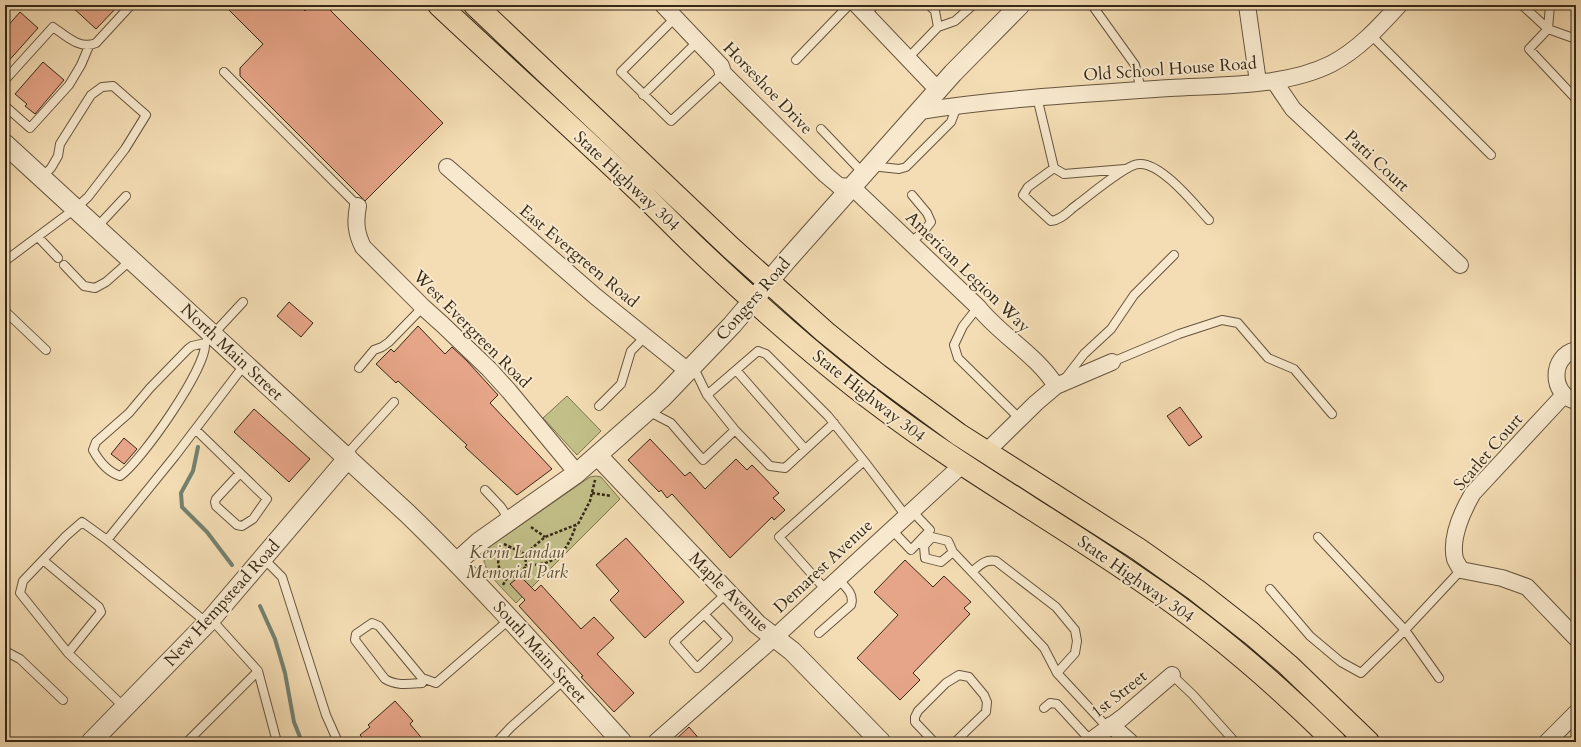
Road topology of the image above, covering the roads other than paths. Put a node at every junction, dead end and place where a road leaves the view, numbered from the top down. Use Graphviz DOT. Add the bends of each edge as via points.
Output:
graph roads {
  1 [pos="131,5"];
  2 [pos="439,5"];
  3 [pos="475,5"];
  4 [pos="662,5"];
  5 [pos="849,5"];
  6 [pos="929,5"];
  7 [pos="972,5"];
  8 [pos="1020,5"];
  9 [pos="1092,5"];
  10 [pos="1247,5"];
  11 [pos="1399,5"];
  12 [pos="1522,5"];
  13 [pos="1550,5"];
  14 [pos="866,8"];
  15 [pos="675,18"];
  16 [pos="938,27"];
  17 [pos="1548,29"];
  18 [pos="1371,35"];
  19 [pos="1576,39"];
  20 [pos="697,42"];
  21 [pos="89,46"];
  22 [pos="908,58"];
  23 [pos="796,60"];
  24 [pos="224,72"];
  25 [pos="723,73"];
  26 [pos="5,80"];
  27 [pos="1266,82"];
  28 [pos="938,90"];
  29 [pos="1141,90"];
  30 [pos="643,95"];
  31 [pos="1037,97"];
  32 [pos="1576,99"];
  33 [pos="5,106"];
  34 [pos="957,106"];
  35 [pos="920,111"];
  36 [pos="821,129"];
  37 [pos="5,144"];
  38 [pos="1491,156"];
  39 [pos="447,167"];
  40 [pos="1054,168"];
  41 [pos="1128,169"];
  42 [pos="862,176"];
  43 [pos="42,177"];
  44 [pos="912,195"];
  45 [pos="126,196"];
  46 [pos="358,206"];
  47 [pos="76,208"];
  48 [pos="1209,220"];
  49 [pos="97,228"];
  50 [pos="38,237"];
  51 [pos="910,243"];
  52 [pos="1174,255"];
  53 [pos="58,258"];
  54 [pos="131,259"];
  55 [pos="5,261"];
  56 [pos="1460,264"];
  57 [pos="64,265"];
  58 [pos="768,282"];
  59 [pos="753,300"];
  60 [pos="243,302"];
  61 [pos="423,307"];
  62 [pos="978,307"];
  63 [pos="5,311"];
  64 [pos="645,337"];
  65 [pos="209,339"];
  66 [pos="46,350"];
  67 [pos="1576,350"];
  68 [pos="1112,362"];
  69 [pos="245,364"];
  70 [pos="359,368"];
  71 [pos="690,368"];
  72 [pos="736,370"];
  73 [pos="1059,384"];
  74 [pos="707,395"];
  75 [pos="1570,398"];
  76 [pos="394,402"];
  77 [pos="599,406"];
  78 [pos="648,412"];
  79 [pos="1332,414"];
  80 [pos="1020,418"];
  81 [pos="834,423"];
  82 [pos="196,430"];
  83 [pos="735,430"];
  84 [pos="805,449"];
  85 [pos="986,452"];
  86 [pos="598,456"];
  87 [pos="346,457"];
  88 [pos="864,461"];
  89 [pos="962,465"];
  90 [pos="240,473"];
  91 [pos="577,473"];
  92 [pos="485,490"];
  93 [pos="909,513"];
  94 [pos="510,521"];
  95 [pos="891,529"];
  96 [pos="1318,537"];
  97 [pos="107,540"];
  98 [pos="921,544"];
  99 [pos="953,552"];
  100 [pos="263,558"];
  101 [pos="43,560"];
  102 [pos="457,562"];
  103 [pos="1461,570"];
  104 [pos="972,572"];
  105 [pos="831,584"];
  106 [pos="1270,589"];
  107 [pos="727,593"];
  108 [pos="704,614"];
  109 [pos="510,619"];
  110 [pos="209,621"];
  111 [pos="1405,630"];
  112 [pos="819,633"];
  113 [pos="775,637"];
  114 [pos="1576,638"];
  115 [pos="5,650"];
  116 [pos="68,653"];
  117 [pos="258,671"];
  118 [pos="1057,673"];
  119 [pos="1172,675"];
  120 [pos="422,678"];
  121 [pos="1439,678"];
  122 [pos="565,679"];
  123 [pos="63,700"];
  124 [pos="124,707"];
  125 [pos="1044,708"];
  126 [pos="1576,713"];
  127 [pos="1110,726"];
  128 [pos="876,740"];
  129 [pos="1090,741"];
  130 [pos="91,742"];
  131 [pos="187,742"];
  132 [pos="277,742"];
  133 [pos="338,742"];
  134 [pos="497,742"];
  135 [pos="622,742"];
  136 [pos="656,742"];
  137 [pos="934,742"];
  138 [pos="955,742"];
  139 [pos="1130,742"];
  140 [pos="1235,742"];
  141 [pos="1335,742"];
  142 [pos="1368,742"];
  143 [pos="1547,742"];
  1 -- 21 [label="lane" via="96,43"];
  2 -- 59 [label="main road, State Highway 304"];
  3 -- 58 [label="main road, State Highway 304"];
  4 -- 15 [label="street, Horseshoe Drive"];
  5 -- 23 [label="lane"];
  6 -- 16 [label="lane" via="935,12"];
  7 -- 16 [label="lane" via="955,21"];
  8 -- 28 [label="street, Congers Road"];
  9 -- 29 [label="lane" via="1135,65"];
  10 -- 27 [label="street"];
  11 -- 18 [label="street, Old School House Road"];
  12 -- 17 [label="lane"];
  13 -- 17 [label="lane"];
  14 -- 22 [label="street"];
  15 -- 20 [label="street, Horseshoe Drive"];
  15 -- 30 [label="lane" via="621,72"];
  16 -- 22 [label="lane"];
  17 -- 19 [label="lane"];
  17 -- 32 [label="lane" via="1529,49"];
  18 -- 27 [label="street, Old School House Road" via="1350,54 1330,65 1301,76"];
  18 -- 38 [label="lane"];
  20 -- 25 [label="street, Horseshoe Drive" via="721,66"];
  20 -- 30 [label="lane"];
  21 -- 26 [label="lane" via="73,41 53,27"];
  21 -- 33 [label="lane" via="69,85 30,128"];
  22 -- 28 [label="street"];
  24 -- 46 [label="lane"];
  25 -- 30 [label="lane" via="671,121"];
  25 -- 42 [label="street, Horseshoe Drive" via="839,186"];
  27 -- 29 [label="street, Old School House Road"];
  27 -- 56 [label="street, Patti Court"];
  28 -- 35 [label="street, Congers Road"];
  29 -- 31 [label="street, Old School House Road"];
  31 -- 34 [label="street, Old School House Road"];
  31 -- 40 [label="lane"];
  34 -- 35 [label="street, Old School House Road"];
  34 -- 42 [label="lane" via="951,122 906,167"];
  35 -- 42 [label="street, Congers Road"];
  36 -- 42 [label="lane"];
  37 -- 43 [label="street, North Main Street"];
  39 -- 64 [label="street, East Evergreen Road"];
  40 -- 41 [label="lane" via="1064,174"];
  40 -- 41 [label="lane" via="1028,187 1023,196 1051,221 1059,220"];
  41 -- 48 [label="lane" via="1144,164 1166,175"];
  42 -- 51 [label="street, American Legion Way"];
  42 -- 58 [label="street, Congers Road"];
  43 -- 47 [label="street, North Main Street"];
  43 -- 47 [label="lane" via="51,168 58,156 60,144 91,95 102,87 113,86 146,115 125,149 88,197"];
  44 -- 51 [label="lane" via="927,213 930,222"];
  45 -- 49 [label="lane"];
  46 -- 61 [label="street, West Evergreen Road" via="356,228 363,247"];
  47 -- 49 [label="street, North Main Street"];
  47 -- 50 [label="lane"];
  49 -- 54 [label="street, North Main Street"];
  50 -- 53 [label="lane"];
  50 -- 55 [label="lane"];
  51 -- 62 [label="street, American Legion Way"];
  52 -- 73 [label="lane" via="1134,295 1111,329 1084,354"];
  54 -- 57 [label="lane" via="106,282 95,288 84,286"];
  54 -- 65 [label="street, North Main Street"];
  58 -- 59 [label="street, Congers Road"];
  58 -- 85 [label="main road, State Highway 304" via="866,366"];
  59 -- 71 [label="street, Congers Road"];
  59 -- 89 [label="main road, State Highway 304" via="855,387"];
  60 -- 65 [label="lane"];
  61 -- 70 [label="lane" via="389,342 374,350"];
  61 -- 91 [label="street, West Evergreen Road" via="489,369"];
  62 -- 73 [label="street, American Legion Way" via="987,319"];
  62 -- 80 [label="lane" via="954,345 958,358"];
  63 -- 66 [label="lane"];
  64 -- 71 [label="street, East Evergreen Road"];
  64 -- 77 [label="lane" via="631,351 621,384"];
  65 -- 65 [label="lane" via="188,349 129,413 96,442 93,450 96,456 114,474 120,476 125,473 170,415 191,379"];
  65 -- 69 [label="street, North Main Street"];
  67 -- 75 [label="street" via="1564,356 1556,371 1558,385"];
  68 -- 73 [label="street"];
  68 -- 79 [label="lane" via="1179,334 1222,320 1238,324 1268,358 1294,369"];
  69 -- 82 [label="lane"];
  69 -- 87 [label="street, North Main Street"];
  71 -- 74 [label="lane"];
  71 -- 78 [label="street, Congers Road"];
  72 -- 74 [label="lane"];
  72 -- 81 [label="lane" via="758,351 766,354"];
  72 -- 84 [label="lane"];
  73 -- 80 [label="street"];
  74 -- 83 [label="lane"];
  75 -- 103 [label="street, Scarlet Court" via="1473,493 1464,509 1455,541 1455,559"];
  76 -- 87 [label="lane"];
  78 -- 83 [label="lane" via="670,423 703,460"];
  78 -- 86 [label="street, Congers Road"];
  80 -- 85 [label="street"];
  81 -- 84 [label="lane"];
  81 -- 88 [label="lane"];
  82 -- 90 [label="lane"];
  82 -- 97 [label="lane"];
  83 -- 84 [label="lane" via="770,466 785,468"];
  85 -- 142 [label="main road, State Highway 304" via="1138,549 1196,590 1288,665"];
  86 -- 91 [label="street, Congers Road"];
  86 -- 107 [label="street, Maple Avenue"];
  87 -- 100 [label="street, New Hempstead Road"];
  87 -- 102 [label="street, North Main Street"];
  88 -- 93 [label="lane"];
  88 -- 105 [label="lane" via="779,537"];
  89 -- 93 [label="street, Demarest Avenue"];
  89 -- 141 [label="main road, State Highway 304" via="1121,566 1180,608 1255,667"];
  90 -- 90 [label="lane" via="215,502 216,506 237,525 242,526 253,519 267,499"];
  91 -- 94 [label="street, Congers Road"];
  92 -- 94 [label="lane"];
  93 -- 95 [label="street, Demarest Avenue"];
  93 -- 98 [label="lane" via="930,530"];
  94 -- 102 [label="street, Congers Road" via="479,542"];
  95 -- 98 [label="lane" via="911,550"];
  95 -- 105 [label="street, Demarest Avenue"];
  96 -- 111 [label="lane"];
  97 -- 101 [label="lane" via="82,522"];
  97 -- 110 [label="lane"];
  98 -- 99 [label="lane" via="932,537 948,541"];
  98 -- 99 [label="lane" via="925,558 941,562"];
  99 -- 104 [label="lane"];
  100 -- 110 [label="street, New Hempstead Road"];
  100 -- 133 [label="lane" via="282,577 326,715"];
  101 -- 116 [label="lane" via="23,581 20,593"];
  101 -- 116 [label="lane" via="101,612"];
  102 -- 109 [label="street, South Main Street"];
  103 -- 111 [label="lane"];
  103 -- 114 [label="street" via="1502,578 1527,587"];
  104 -- 118 [label="lane" via="1044,648"];
  104 -- 118 [label="lane" via="984,562 996,560 1056,607 1075,630 1077,641 1075,653"];
  105 -- 112 [label="lane" via="851,593 851,605"];
  105 -- 113 [label="street, Demarest Avenue"];
  106 -- 111 [label="lane" via="1310,636 1341,662 1361,673"];
  107 -- 108 [label="lane"];
  107 -- 113 [label="street, Maple Avenue" via="757,624"];
  108 -- 108 [label="lane" via="674,642 697,668 728,639"];
  109 -- 120 [label="lane" via="436,683"];
  109 -- 122 [label="street, South Main Street"];
  110 -- 117 [label="lane"];
  110 -- 124 [label="street, New Hempstead Road"];
  111 -- 121 [label="lane"];
  113 -- 128 [label="street, Maple Avenue" via="792,651"];
  113 -- 136 [label="street, Demarest Avenue"];
  115 -- 123 [label="lane" via="20,659"];
  116 -- 124 [label="lane"];
  117 -- 131 [label="lane"];
  117 -- 132 [label="lane"];
  118 -- 127 [label="lane"];
  119 -- 127 [label="street, 1st Street"];
  119 -- 140 [label="lane"];
  120 -- 120 [label="lane" via="379,626 372,623 356,634 355,640 385,679 392,683 409,684 422,683"];
  122 -- 134 [label="lane"];
  122 -- 135 [label="street, South Main Street"];
  124 -- 130 [label="street, New Hempstead Road"];
  125 -- 129 [label="lane" via="1050,703 1057,704"];
  126 -- 143 [label="street"];
  127 -- 129 [label="street, 1st Street"];
  127 -- 139 [label="street"];
  137 -- 138 [label="lane" via="915,722 915,717 946,683 959,675 969,677 984,694 987,702 986,712"];
}
